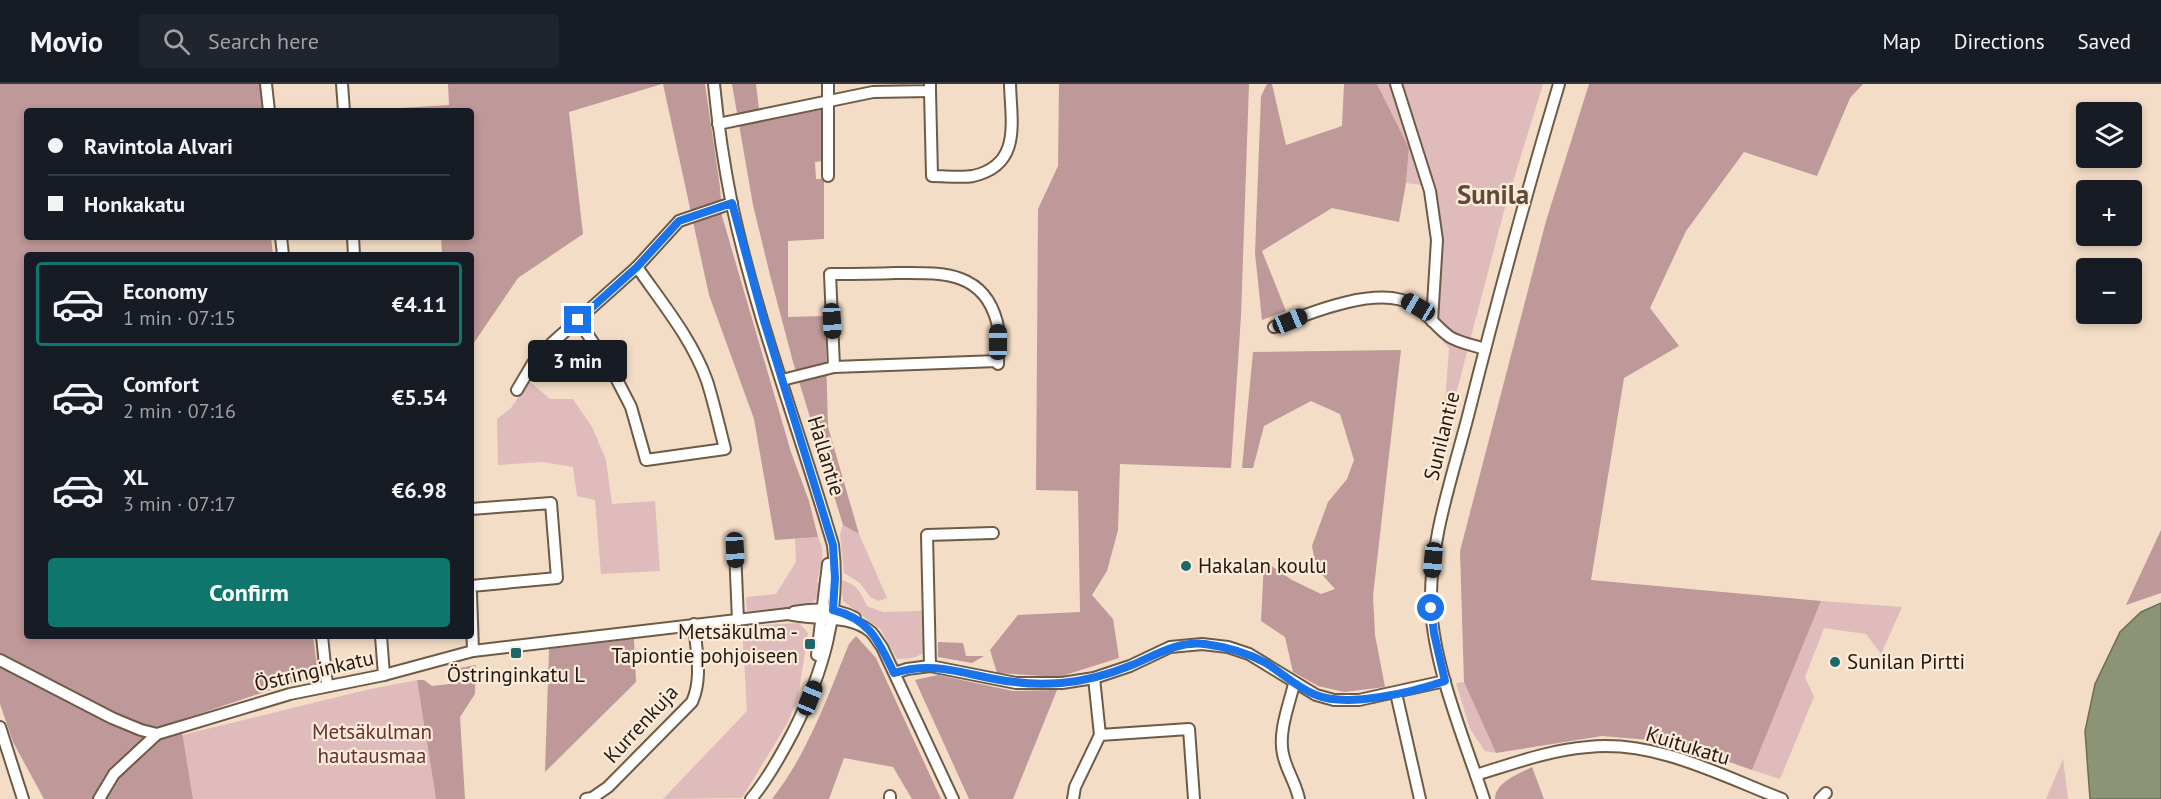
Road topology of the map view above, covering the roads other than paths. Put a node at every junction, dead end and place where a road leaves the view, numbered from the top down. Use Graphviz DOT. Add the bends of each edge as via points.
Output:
graph roads {
  1 [pos="266,84"];
  2 [pos="342,84"];
  3 [pos="714,84"];
  4 [pos="828,84"];
  5 [pos="1010,84"];
  6 [pos="1396,84"];
  7 [pos="1559,84"];
  8 [pos="930,87"];
  9 [pos="829,101"];
  10 [pos="269,108"];
  11 [pos="344,108"];
  12 [pos="718,124"];
  13 [pos="828,176"];
  14 [pos="732,203"];
  15 [pos="637,267"];
  16 [pos="578,320"];
  17 [pos="1432,321"];
  18 [pos="1274,327"];
  19 [pos="1485,349"];
  20 [pos="834,367"];
  21 [pos="782,380"];
  22 [pos="517,390"];
  23 [pos="474,509"];
  24 [pos="993,533"];
  25 [pos="735,550"];
  26 [pos="474,586"];
  27 [pos="828,614"];
  28 [pos="738,620"];
  29 [pos="694,624"];
  30 [pos="321,639"];
  31 [pos="381,639"];
  32 [pos="473,639"];
  33 [pos="473,651"];
  34 [pos="0,660"];
  35 [pos="930,666"];
  36 [pos="894,673"];
  37 [pos="384,675"];
  38 [pos="1094,678"];
  39 [pos="1445,681"];
  40 [pos="1294,684"];
  41 [pos="327,686"];
  42 [pos="1396,693"];
  43 [pos="0,727"];
  44 [pos="157,734"];
  45 [pos="1100,735"];
  46 [pos="1476,775"];
  47 [pos="24,799"];
  48 [pos="99,799"];
  49 [pos="586,799"];
  50 [pos="751,799"];
  51 [pos="953,799"];
  52 [pos="1073,799"];
  53 [pos="1194,799"];
  54 [pos="1299,799"];
  55 [pos="1420,799"];
  56 [pos="1484,799"];
  57 [pos="1782,799"];
  1 -- 10 [label="street"];
  2 -- 11 [label="street"];
  3 -- 12 [label="street, Hallantie"];
  4 -- 9 [label="street"];
  5 -- 8 [label="street" via="1008,150 990,170 972,176 932,176"];
  6 -- 17 [label="street" via="1430,191 1437,240"];
  7 -- 19 [label="street, Sunilantie"];
  8 -- 9 [label="street"];
  9 -- 12 [label="street"];
  9 -- 13 [label="street"];
  12 -- 14 [label="street, Hallantie"];
  14 -- 15 [label="street" via="679,221"];
  14 -- 21 [label="street, Hallantie"];
  15 -- 16 [label="street"];
  15 -- 16 [label="street" via="692,350 706,380 725,449 646,460 631,407 615,374"];
  16 -- 22 [label="street" via="533,363"];
  17 -- 18 [label="street" via="1418,307 1395,297 1323,308"];
  17 -- 19 [label="street" via="1450,337"];
  19 -- 39 [label="street, Sunilantie" via="1433,560 1431,608"];
  20 -- 20 [label="street" via="998,362 998,323 974,285 958,277 938,273 830,274"];
  20 -- 21 [label="street"];
  21 -- 27 [label="street, Hallantie" via="826,522"];
  23 -- 26 [label="street" via="551,503 557,578"];
  24 -- 35 [label="street" via="927,534"];
  25 -- 28 [label="street"];
  27 -- 28 [label="street, Östringinkatu"];
  27 -- 36 [label="street" via="853,617 864,624 882,647"];
  27 -- 50 [label="street, Hallantie" via="804,709 772,770"];
  28 -- 29 [label="street, Östringinkatu"];
  29 -- 33 [label="street, Östringinkatu"];
  29 -- 49 [label="street, Kurrenkuja" via="698,690 692,702 608,787"];
  30 -- 41 [label="street"];
  31 -- 37 [label="street"];
  32 -- 33 [label="street"];
  33 -- 37 [label="street, Östringinkatu"];
  34 -- 44 [label="street" via="112,718"];
  35 -- 36 [label="street"];
  35 -- 38 [label="street" via="1016,682 1062,683"];
  36 -- 51 [label="street"];
  37 -- 41 [label="street, Östringinkatu"];
  38 -- 40 [label="street" via="1170,647 1202,644 1249,654"];
  38 -- 45 [label="street"];
  39 -- 42 [label="street"];
  39 -- 46 [label="street, Sunilantie"];
  40 -- 42 [label="street" via="1334,700"];
  40 -- 54 [label="street" via="1282,744"];
  41 -- 44 [label="street, Östringinkatu"];
  42 -- 55 [label="street"];
  43 -- 47 [label="street"];
  44 -- 48 [label="street" via="114,774"];
  45 -- 52 [label="street"];
  45 -- 53 [label="street" via="1189,729"];
  46 -- 56 [label="street, Sunilantie"];
  46 -- 57 [label="street, Kuitukatu" via="1546,754 1616,746 1649,750 1684,761"];
}
